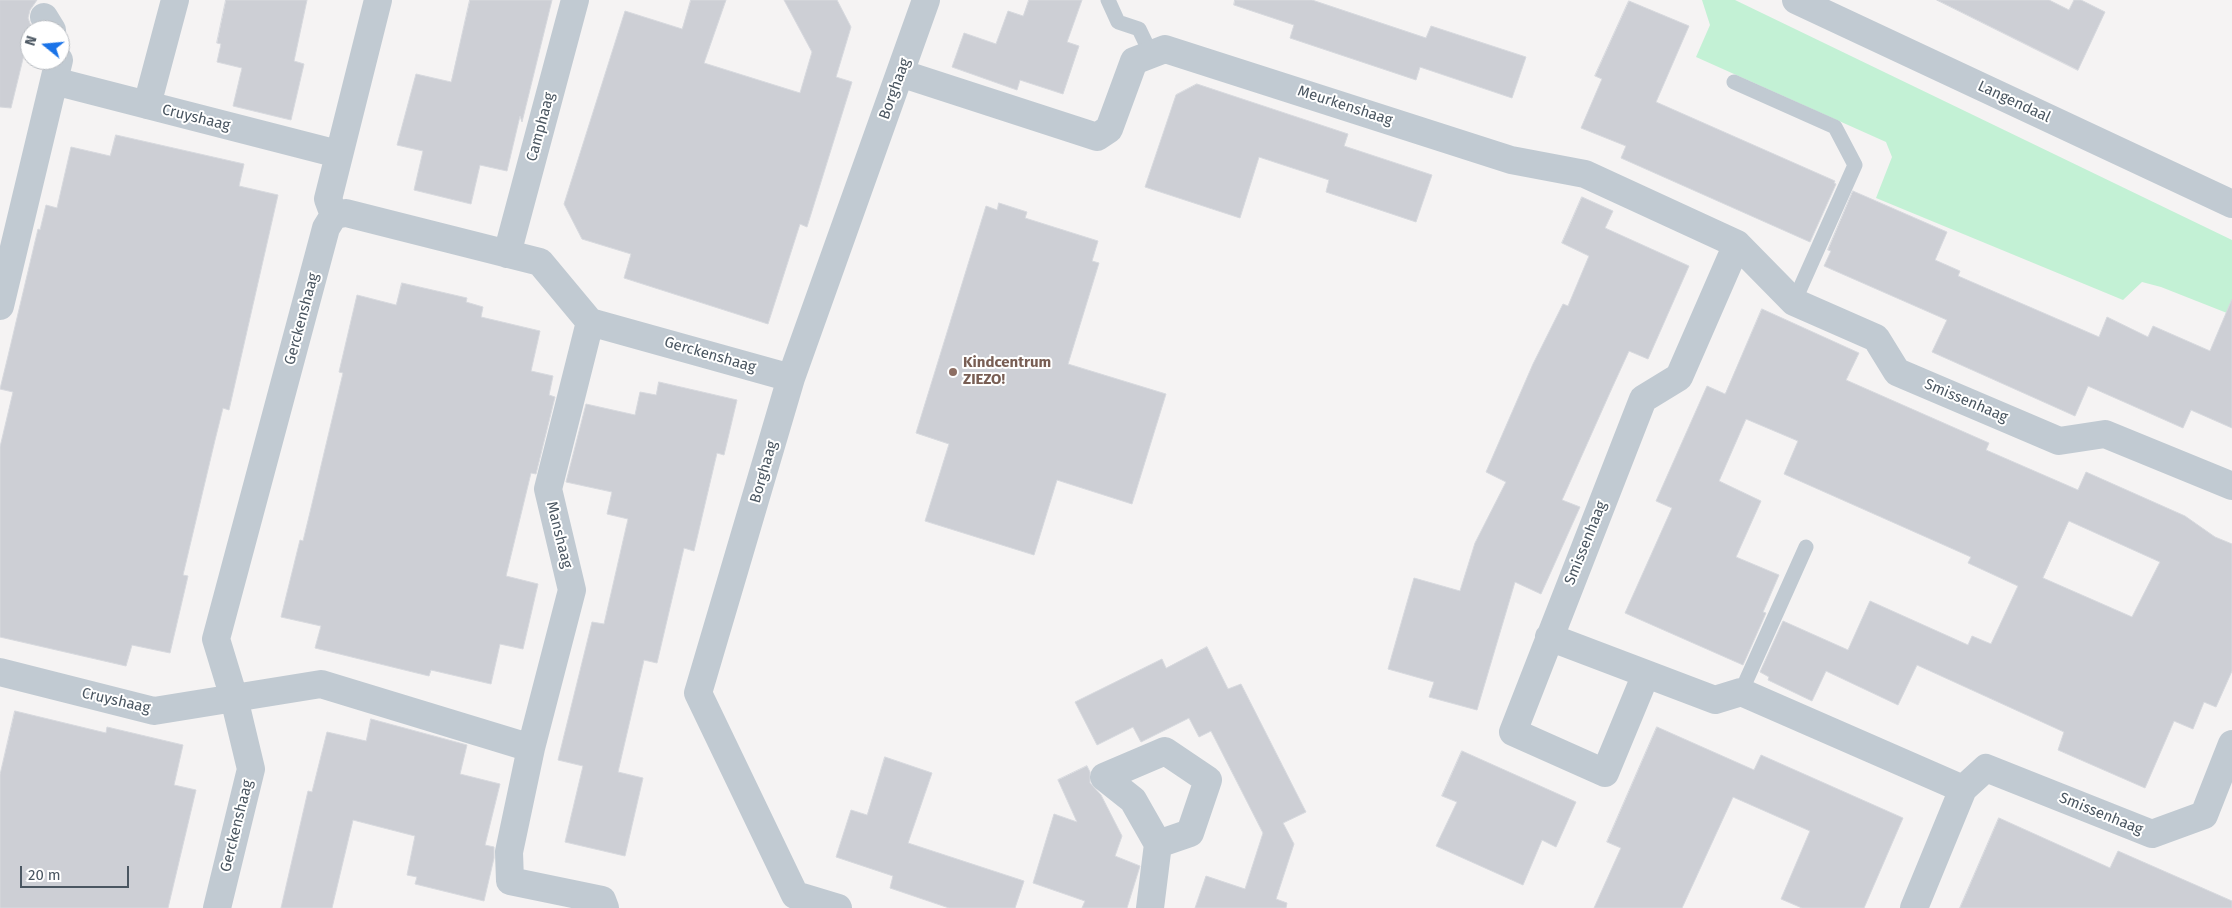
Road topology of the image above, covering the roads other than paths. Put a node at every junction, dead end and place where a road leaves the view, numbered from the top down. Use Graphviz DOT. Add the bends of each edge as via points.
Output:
graph roads {
  1 [pos="175,0"];
  2 [pos="378,0"];
  3 [pos="575,0"];
  4 [pos="925,0"];
  5 [pos="1108,0"];
  6 [pos="1796,0"];
  7 [pos="1158,52"];
  8 [pos="57,70"];
  9 [pos="67,70"];
  10 [pos="900,73"];
  11 [pos="1734,82"];
  12 [pos="147,105"];
  13 [pos="338,154"];
  14 [pos="1526,162"];
  15 [pos="2232,204"];
  16 [pos="334,215"];
  17 [pos="1737,244"];
  18 [pos="507,254"];
  19 [pos="1794,302"];
  20 [pos="0,306"];
  21 [pos="590,322"];
  22 [pos="791,378"];
  23 [pos="2232,486"];
  24 [pos="1806,547"];
  25 [pos="1549,637"];
  26 [pos="0,672"];
  27 [pos="1646,674"];
  28 [pos="1741,692"];
  29 [pos="234,698"];
  30 [pos="2232,744"];
  31 [pos="531,748"];
  32 [pos="1962,789"];
  33 [pos="1158,844"];
  34 [pos="829,907"];
  35 [pos="217,908"];
  36 [pos="605,908"];
  37 [pos="1150,908"];
  38 [pos="1914,908"];
  1 -- 12 [label="street"];
  2 -- 13 [label="street"];
  3 -- 18 [label="street, Camphaag"];
  4 -- 10 [label="street, Borghaag"];
  5 -- 7 [label="lane" via="1118,22 1139,29"];
  6 -- 15 [label="street, Langendaal"];
  7 -- 10 [label="street" via="1134,60 1109,129 1097,138"];
  7 -- 14 [label="street, Meurkenshaag"];
  8 -- 20 [label="street"];
  9 -- 12 [label="street, Cruyshaag"];
  10 -- 22 [label="street, Borghaag"];
  11 -- 19 [label="lane" via="1835,127 1855,165"];
  12 -- 13 [label="street, Cruyshaag"];
  13 -- 16 [label="street" via="328,199"];
  14 -- 17 [label="street, Smissenhaag" via="1585,174"];
  16 -- 18 [label="street" via="346,213"];
  16 -- 29 [label="street, Gerckenshaag" via="326,228 216,639"];
  17 -- 19 [label="street, Smissenhaag"];
  17 -- 25 [label="street, Smissenhaag" via="1679,377 1644,399"];
  18 -- 21 [label="street" via="540,262"];
  19 -- 23 [label="street, Smissenhaag" via="1876,338 1897,372 2059,442 2105,434"];
  21 -- 22 [label="street, Gerckenshaag"];
  21 -- 31 [label="street, Manshaag" via="548,489 572,590"];
  22 -- 34 [label="street, Borghaag" via="698,693 795,895"];
  24 -- 28 [label="lane"];
  25 -- 27 [label="street"];
  25 -- 27 [label="street, Smissenhaag" via="1513,732 1605,773"];
  26 -- 29 [label="street, Cruyshaag" via="154,711"];
  27 -- 28 [label="street" via="1715,700"];
  28 -- 32 [label="street"];
  29 -- 31 [label="street" via="321,684"];
  29 -- 35 [label="street, Gerckenshaag" via="251,769"];
  30 -- 32 [label="street, Smissenhaag" via="2204,815 2152,834 1986,768"];
  31 -- 36 [label="street, Manshaag" via="509,852 510,881 602,900"];
  32 -- 38 [label="street, Smissenhaag"];
  33 -- 37 [label="street"];
}
